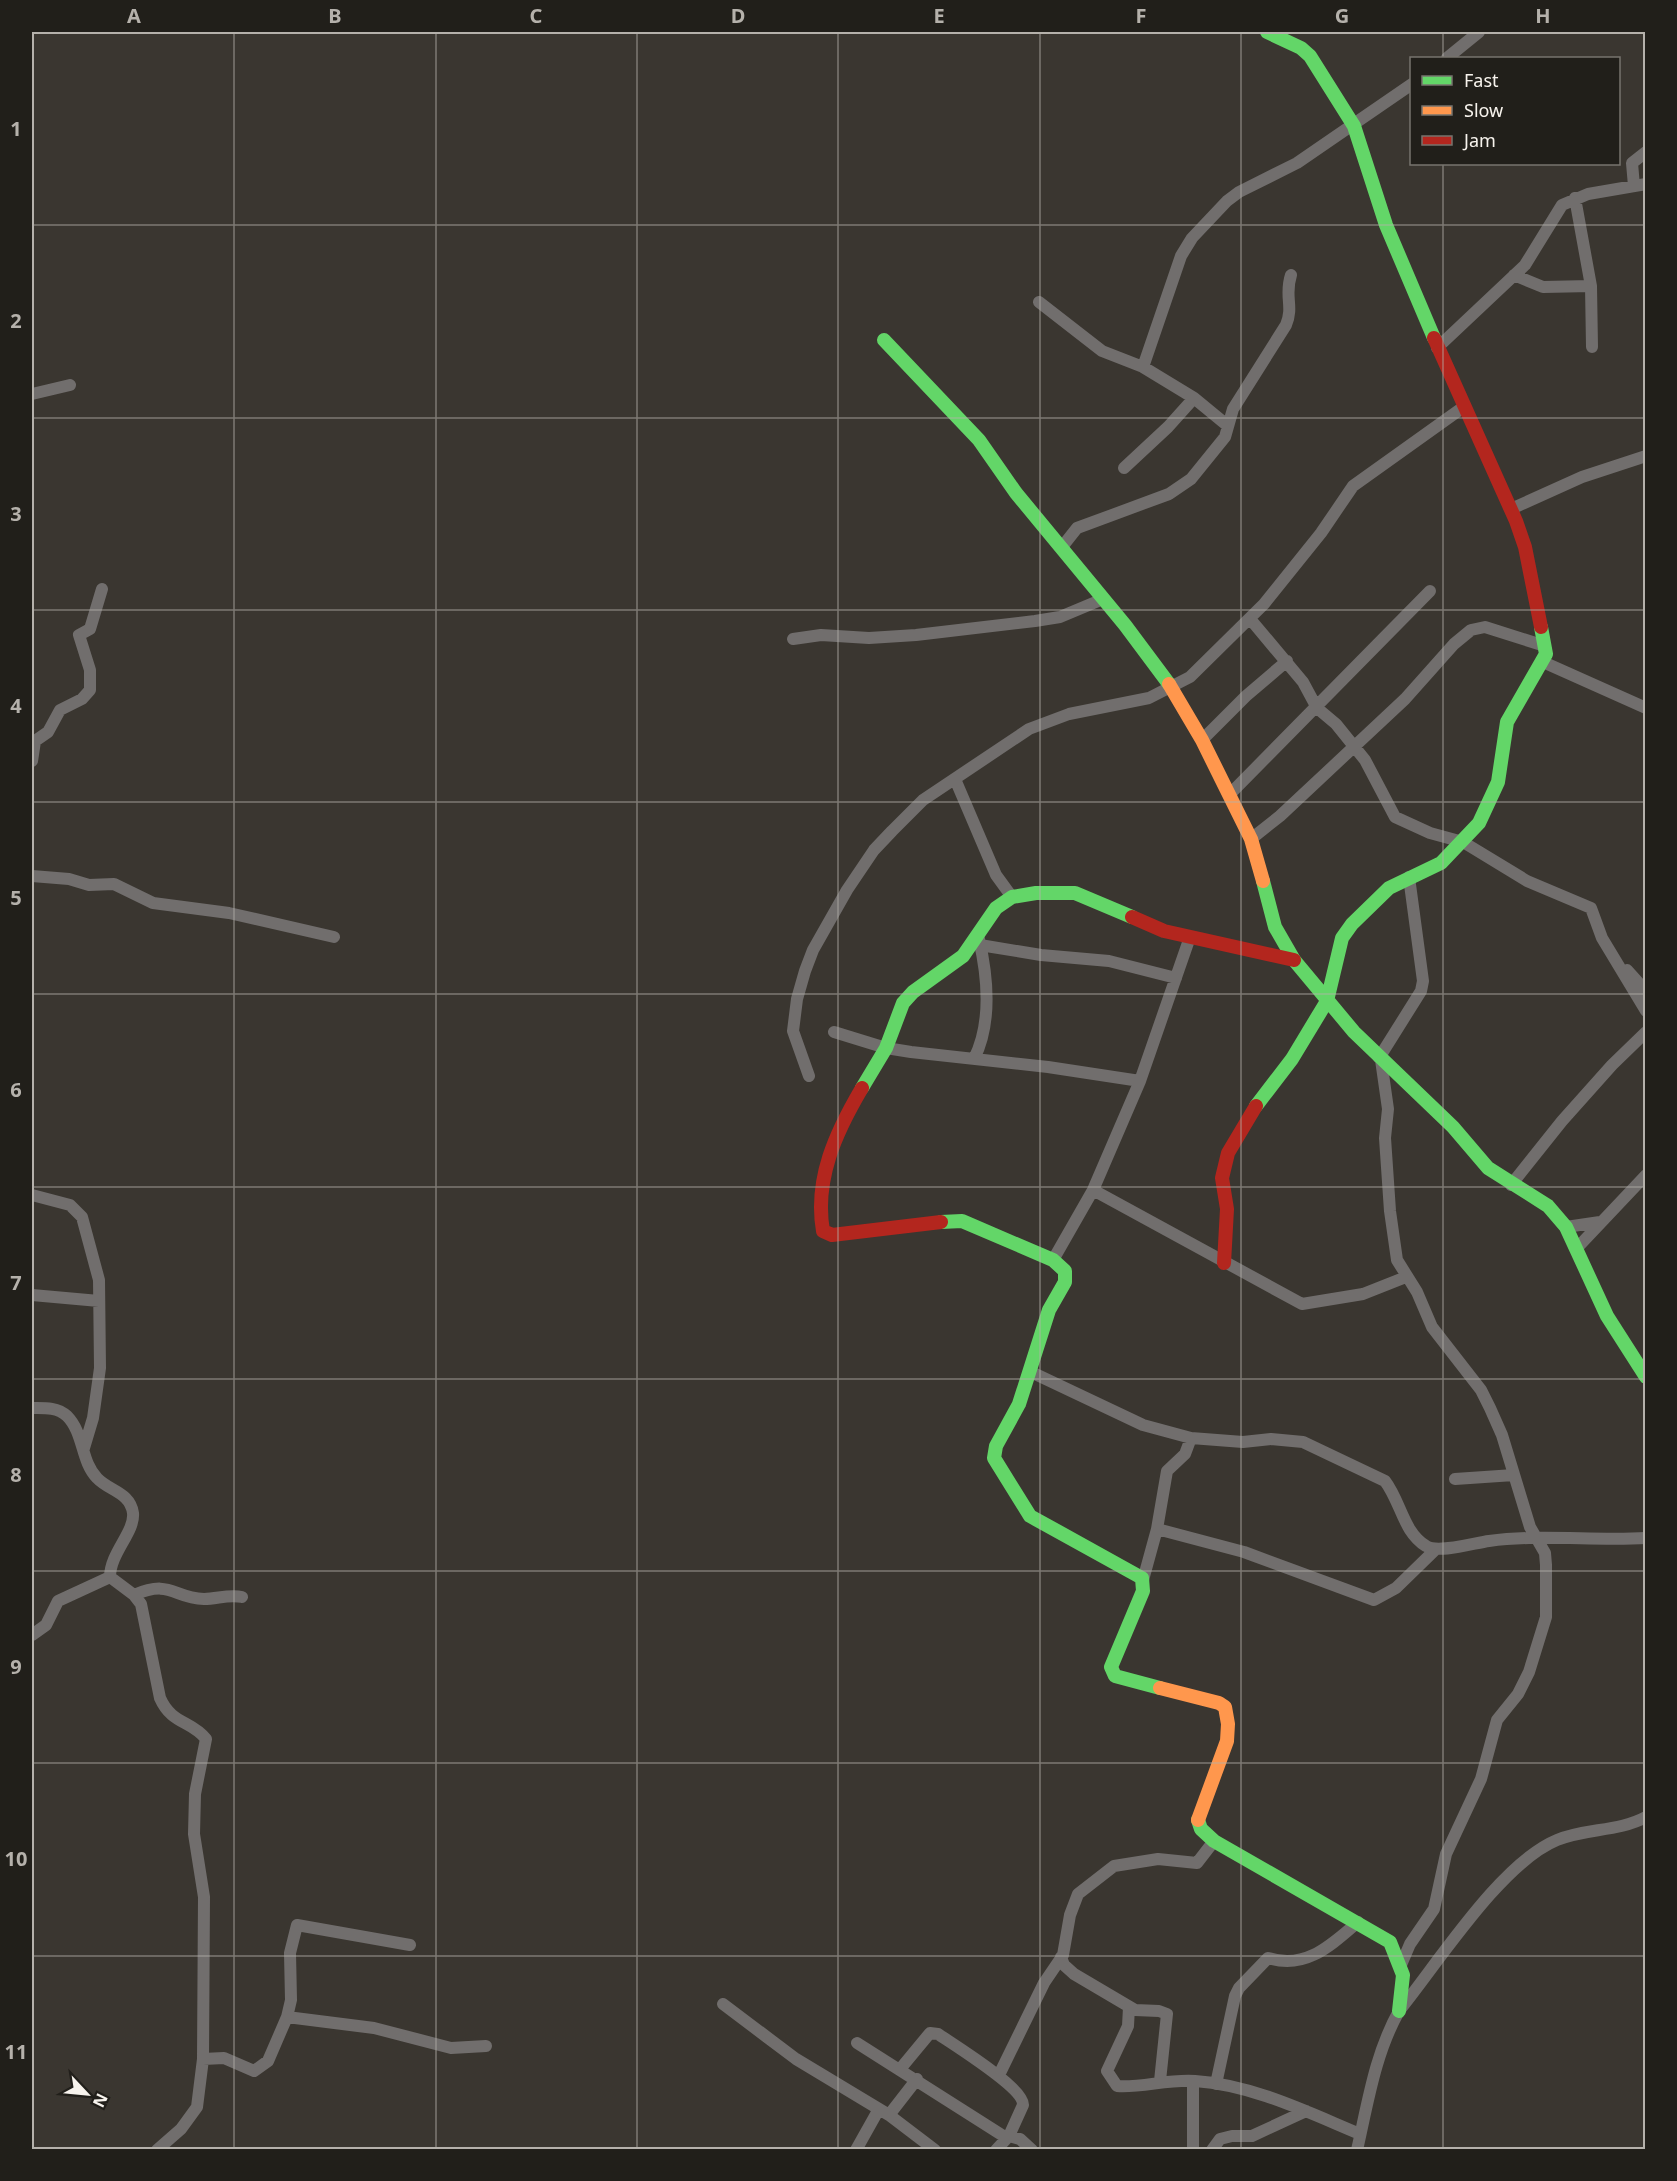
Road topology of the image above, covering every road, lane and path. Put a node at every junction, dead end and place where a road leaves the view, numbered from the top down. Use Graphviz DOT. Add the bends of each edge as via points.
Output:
graph roads {
  1 [pos="1268,32"];
  2 [pos="1479,32"];
  3 [pos="1448,57"];
  4 [pos="1410,85"];
  5 [pos="1354,126"];
  6 [pos="1646,152"];
  7 [pos="1640,185"];
  8 [pos="1575,198"];
  9 [pos="1291,275"];
  10 [pos="1514,275"];
  11 [pos="1592,286"];
  12 [pos="1039,302"];
  13 [pos="884,340"];
  14 [pos="1592,347"];
  15 [pos="1437,348"];
  16 [pos="1143,367"];
  17 [pos="70,385"];
  18 [pos="32,394"];
  19 [pos="1194,398"];
  20 [pos="1465,406"];
  21 [pos="1228,426"];
  22 [pos="1646,456"];
  23 [pos="1125,468"];
  24 [pos="1511,508"];
  25 [pos="1062,547"];
  26 [pos="102,589"];
  27 [pos="1430,591"];
  28 [pos="1103,599"];
  29 [pos="1251,620"];
  30 [pos="793,639"];
  31 [pos="1545,646"];
  32 [pos="1287,661"];
  33 [pos="1543,662"];
  34 [pos="1172,687"];
  35 [pos="1317,708"];
  36 [pos="1646,708"];
  37 [pos="1202,740"];
  38 [pos="1354,746"];
  39 [pos="32,761"];
  40 [pos="955,779"];
  41 [pos="1229,795"];
  42 [pos="1251,839"];
  43 [pos="1463,842"];
  44 [pos="32,876"];
  45 [pos="1409,877"];
  46 [pos="1012,897"];
  47 [pos="334,937"];
  48 [pos="1190,937"];
  49 [pos="979,940"];
  50 [pos="1294,960"];
  51 [pos="1619,963"];
  52 [pos="1176,978"];
  53 [pos="1646,991"];
  54 [pos="1327,1001"];
  55 [pos="1646,1011"];
  56 [pos="834,1032"];
  57 [pos="1646,1032"];
  58 [pos="886,1048"];
  59 [pos="974,1059"];
  60 [pos="1380,1059"];
  61 [pos="809,1076"];
  62 [pos="1140,1081"];
  63 [pos="1646,1175"];
  64 [pos="1510,1185"];
  65 [pos="1093,1190"];
  66 [pos="32,1195"];
  67 [pos="1600,1222"];
  68 [pos="1566,1227"];
  69 [pos="1577,1248"];
  70 [pos="1053,1260"];
  71 [pos="1224,1263"];
  72 [pos="1406,1277"];
  73 [pos="32,1295"];
  74 [pos="99,1301"];
  75 [pos="1031,1372"];
  76 [pos="1646,1377"];
  77 [pos="32,1408"];
  78 [pos="1191,1438"];
  79 [pos="84,1448"];
  80 [pos="1514,1475"];
  81 [pos="1455,1479"];
  82 [pos="1157,1528"];
  83 [pos="1537,1537"];
  84 [pos="1646,1538"];
  85 [pos="1436,1550"];
  86 [pos="110,1577"];
  87 [pos="1143,1580"];
  88 [pos="134,1595"];
  89 [pos="242,1597"];
  90 [pos="32,1635"];
  91 [pos="1646,1817"];
  92 [pos="1214,1841"];
  93 [pos="1358,1922"];
  94 [pos="410,1945"];
  95 [pos="1061,1957"];
  96 [pos="1401,1965"];
  97 [pos="723,2004"];
  98 [pos="1129,2007"];
  99 [pos="1399,2011"];
  100 [pos="287,2018"];
  101 [pos="857,2043"];
  102 [pos="486,2046"];
  103 [pos="203,2059"];
  104 [pos="901,2068"];
  105 [pos="999,2075"];
  106 [pos="917,2079"];
  107 [pos="1160,2081"];
  108 [pos="1193,2081"];
  109 [pos="1216,2084"];
  110 [pos="1306,2111"];
  111 [pos="884,2112"];
  112 [pos="1360,2134"];
  113 [pos="1007,2136"];
  114 [pos="157,2150"];
  115 [pos="856,2150"];
  116 [pos="935,2150"];
  117 [pos="996,2150"];
  118 [pos="1032,2150"];
  119 [pos="1193,2150"];
  120 [pos="1212,2150"];
  121 [pos="1357,2150"];
  1 -- 5 [label="street" via="1310,56"];
  2 -- 3 [label="street"];
  4 -- 5 [label="street"];
  5 -- 15 [label="street" via="1386,225"];
  5 -- 16 [label="street" via="1283,172 1239,192 1192,238 1175,270"];
  6 -- 7 [label="street" via="1632,163"];
  7 -- 8 [label="street"];
  8 -- 10 [label="street" via="1558,209 1530,259"];
  8 -- 11 [label="street"];
  9 -- 21 [label="street" via="1286,290 1291,311 1286,325 1233,409"];
  10 -- 11 [label="street" via="1543,287"];
  10 -- 15 [label="street"];
  11 -- 14 [label="street"];
  12 -- 16 [label="street" via="1102,351"];
  13 -- 25 [label="street" via="972,431 1016,493"];
  15 -- 20 [label="street"];
  16 -- 19 [label="street"];
  17 -- 18 [label="street"];
  19 -- 21 [label="street"];
  19 -- 23 [label="street"];
  20 -- 24 [label="street"];
  20 -- 29 [label="street" via="1353,486 1321,533"];
  21 -- 25 [label="street" via="1225,437 1181,488 1077,528"];
  22 -- 24 [label="street" via="1582,477"];
  24 -- 31 [label="street" via="1525,548"];
  25 -- 28 [label="street"];
  26 -- 39 [label="street" via="90,629 79,636 90,670 90,690 56,714 48,732 35,741"];
  27 -- 35 [label="street"];
  28 -- 30 [label="street" via="1060,617 1035,621 916,635 821,635"];
  28 -- 34 [label="street"];
  29 -- 32 [label="street"];
  29 -- 34 [label="street" via="1190,677"];
  31 -- 33 [label="street"];
  31 -- 38 [label="street" via="1485,627 1471,630"];
  32 -- 35 [label="street"];
  32 -- 37 [label="street"];
  33 -- 36 [label="street"];
  33 -- 43 [label="street" via="1507,722 1493,796 1479,823"];
  34 -- 37 [label="street"];
  34 -- 40 [label="street" via="1131,703 1048,720"];
  35 -- 38 [label="street"];
  35 -- 41 [label="street"];
  37 -- 41 [label="street"];
  38 -- 42 [label="street"];
  38 -- 43 [label="street" via="1375,774 1395,817"];
  40 -- 46 [label="street" via="996,875"];
  40 -- 61 [label="street" via="923,800 874,850 813,950 797,999 793,1031"];
  41 -- 42 [label="street"];
  42 -- 50 [label="street" via="1275,927"];
  43 -- 45 [label="street" via="1441,863"];
  43 -- 51 [label="street" via="1527,881 1591,908 1602,938"];
  44 -- 47 [label="street" via="88,885 114,884 153,903 229,913"];
  45 -- 54 [label="street" via="1389,888 1342,938"];
  45 -- 60 [label="street" via="1423,981 1416,1001"];
  46 -- 48 [label="street" via="1075,893 1164,931"];
  46 -- 49 [label="street" via="996,908"];
  48 -- 50 [label="street"];
  48 -- 52 [label="street"];
  49 -- 52 [label="street" via="1109,962"];
  49 -- 58 [label="street" via="907,998"];
  49 -- 59 [label="street" via="984,961 985,1029"];
  50 -- 54 [label="street"];
  51 -- 53 [label="street"];
  51 -- 55 [label="street"];
  52 -- 62 [label="street"];
  54 -- 60 [label="street"];
  54 -- 71 [label="street" via="1292,1059 1264,1092 1224,1160"];
  56 -- 58 [label="street"];
  57 -- 64 [label="street" via="1562,1121"];
  58 -- 59 [label="street"];
  58 -- 70 [label="street" via="847,1113 827,1160 820,1186 823,1231 838,1236 903,1225 966,1222"];
  59 -- 62 [label="street"];
  60 -- 64 [label="street" via="1453,1127 1488,1168"];
  60 -- 72 [label="street" via="1388,1109 1385,1138 1392,1239"];
  62 -- 65 [label="street"];
  63 -- 67 [label="street"];
  64 -- 68 [label="street" via="1548,1206"];
  65 -- 70 [label="street"];
  65 -- 71 [label="street"];
  66 -- 74 [label="street" via="70,1205 82,1217 99,1280"];
  67 -- 68 [label="street"];
  67 -- 69 [label="street"];
  68 -- 69 [label="street"];
  69 -- 76 [label="street" via="1602,1307"];
  70 -- 75 [label="street" via="1065,1271 1066,1278 1049,1310"];
  71 -- 72 [label="street" via="1302,1304 1363,1294"];
  72 -- 80 [label="street" via="1442,1343 1491,1408"];
  73 -- 74 [label="street"];
  74 -- 79 [label="street" via="98,1387"];
  75 -- 78 [label="street" via="1143,1425"];
  75 -- 87 [label="street" via="994,1452 1004,1475 1030,1516"];
  77 -- 79 [label="street" via="59,1410 67,1416"];
  78 -- 82 [label="street" via="1185,1454 1167,1471"];
  78 -- 85 [label="street" via="1303,1442 1385,1481 1409,1530 1421,1543"];
  79 -- 86 [label="street" via="90,1469 126,1497 133,1512 113,1557"];
  80 -- 81 [label="street"];
  80 -- 83 [label="street" via="1530,1527"];
  82 -- 85 [label="street" via="1244,1552 1374,1600 1396,1588"];
  82 -- 87 [label="street"];
  83 -- 84 [label="street"];
  83 -- 85 [label="street"];
  83 -- 96 [label="street" via="1545,1552 1545,1625 1523,1685 1497,1720 1481,1779 1446,1854 1434,1909"];
  86 -- 88 [label="street"];
  86 -- 90 [label="street" via="58,1601 46,1625"];
  87 -- 92 [label="street" via="1143,1591 1111,1667 1119,1678 1225,1707 1225,1749 1197,1820"];
  88 -- 89 [label="street" via="161,1588 204,1599"];
  88 -- 103 [label="street" via="141,1604 166,1711 206,1739 195,1794 194,1834 204,1897"];
  91 -- 99 [label="street" via="1619,1828 1555,1840 1523,1863 1491,1893"];
  92 -- 93 [label="street"];
  92 -- 95 [label="street" via="1197,1863 1145,1860 1107,1870 1076,1898"];
  93 -- 96 [label="street" via="1390,1942"];
  93 -- 109 [label="street" via="1317,1954 1283,1963 1269,1958 1239,1988"];
  94 -- 100 [label="street" via="297,1925 290,1953 291,2000"];
  95 -- 98 [label="street" via="1074,1974"];
  95 -- 105 [label="street"];
  96 -- 99 [label="street"];
  97 -- 111 [label="street" via="813,2070"];
  98 -- 107 [label="street" via="1167,2014"];
  98 -- 107 [label="street" via="1130,2020 1107,2071 1108,2077 1120,2087"];
  99 -- 112 [label="street" via="1381,2045"];
  100 -- 102 [label="street" via="374,2028 451,2048"];
  100 -- 103 [label="street" via="268,2061 259,2070 224,2058"];
  101 -- 104 [label="street"];
  103 -- 114 [label="street" via="194,2113"];
  104 -- 105 [label="street" via="933,2032"];
  104 -- 106 [label="street"];
  105 -- 113 [label="street" via="1024,2101"];
  106 -- 111 [label="street"];
  106 -- 113 [label="street"];
  107 -- 108 [label="street"];
  108 -- 109 [label="street"];
  108 -- 119 [label="street"];
  109 -- 110 [label="street" via="1277,2099"];
  110 -- 112 [label="street"];
  110 -- 120 [label="street" via="1252,2136 1220,2139"];
  111 -- 115 [label="street"];
  111 -- 116 [label="street"];
  112 -- 121 [label="street"];
  113 -- 117 [label="street"];
  113 -- 118 [label="street" via="1020,2139"];
}
